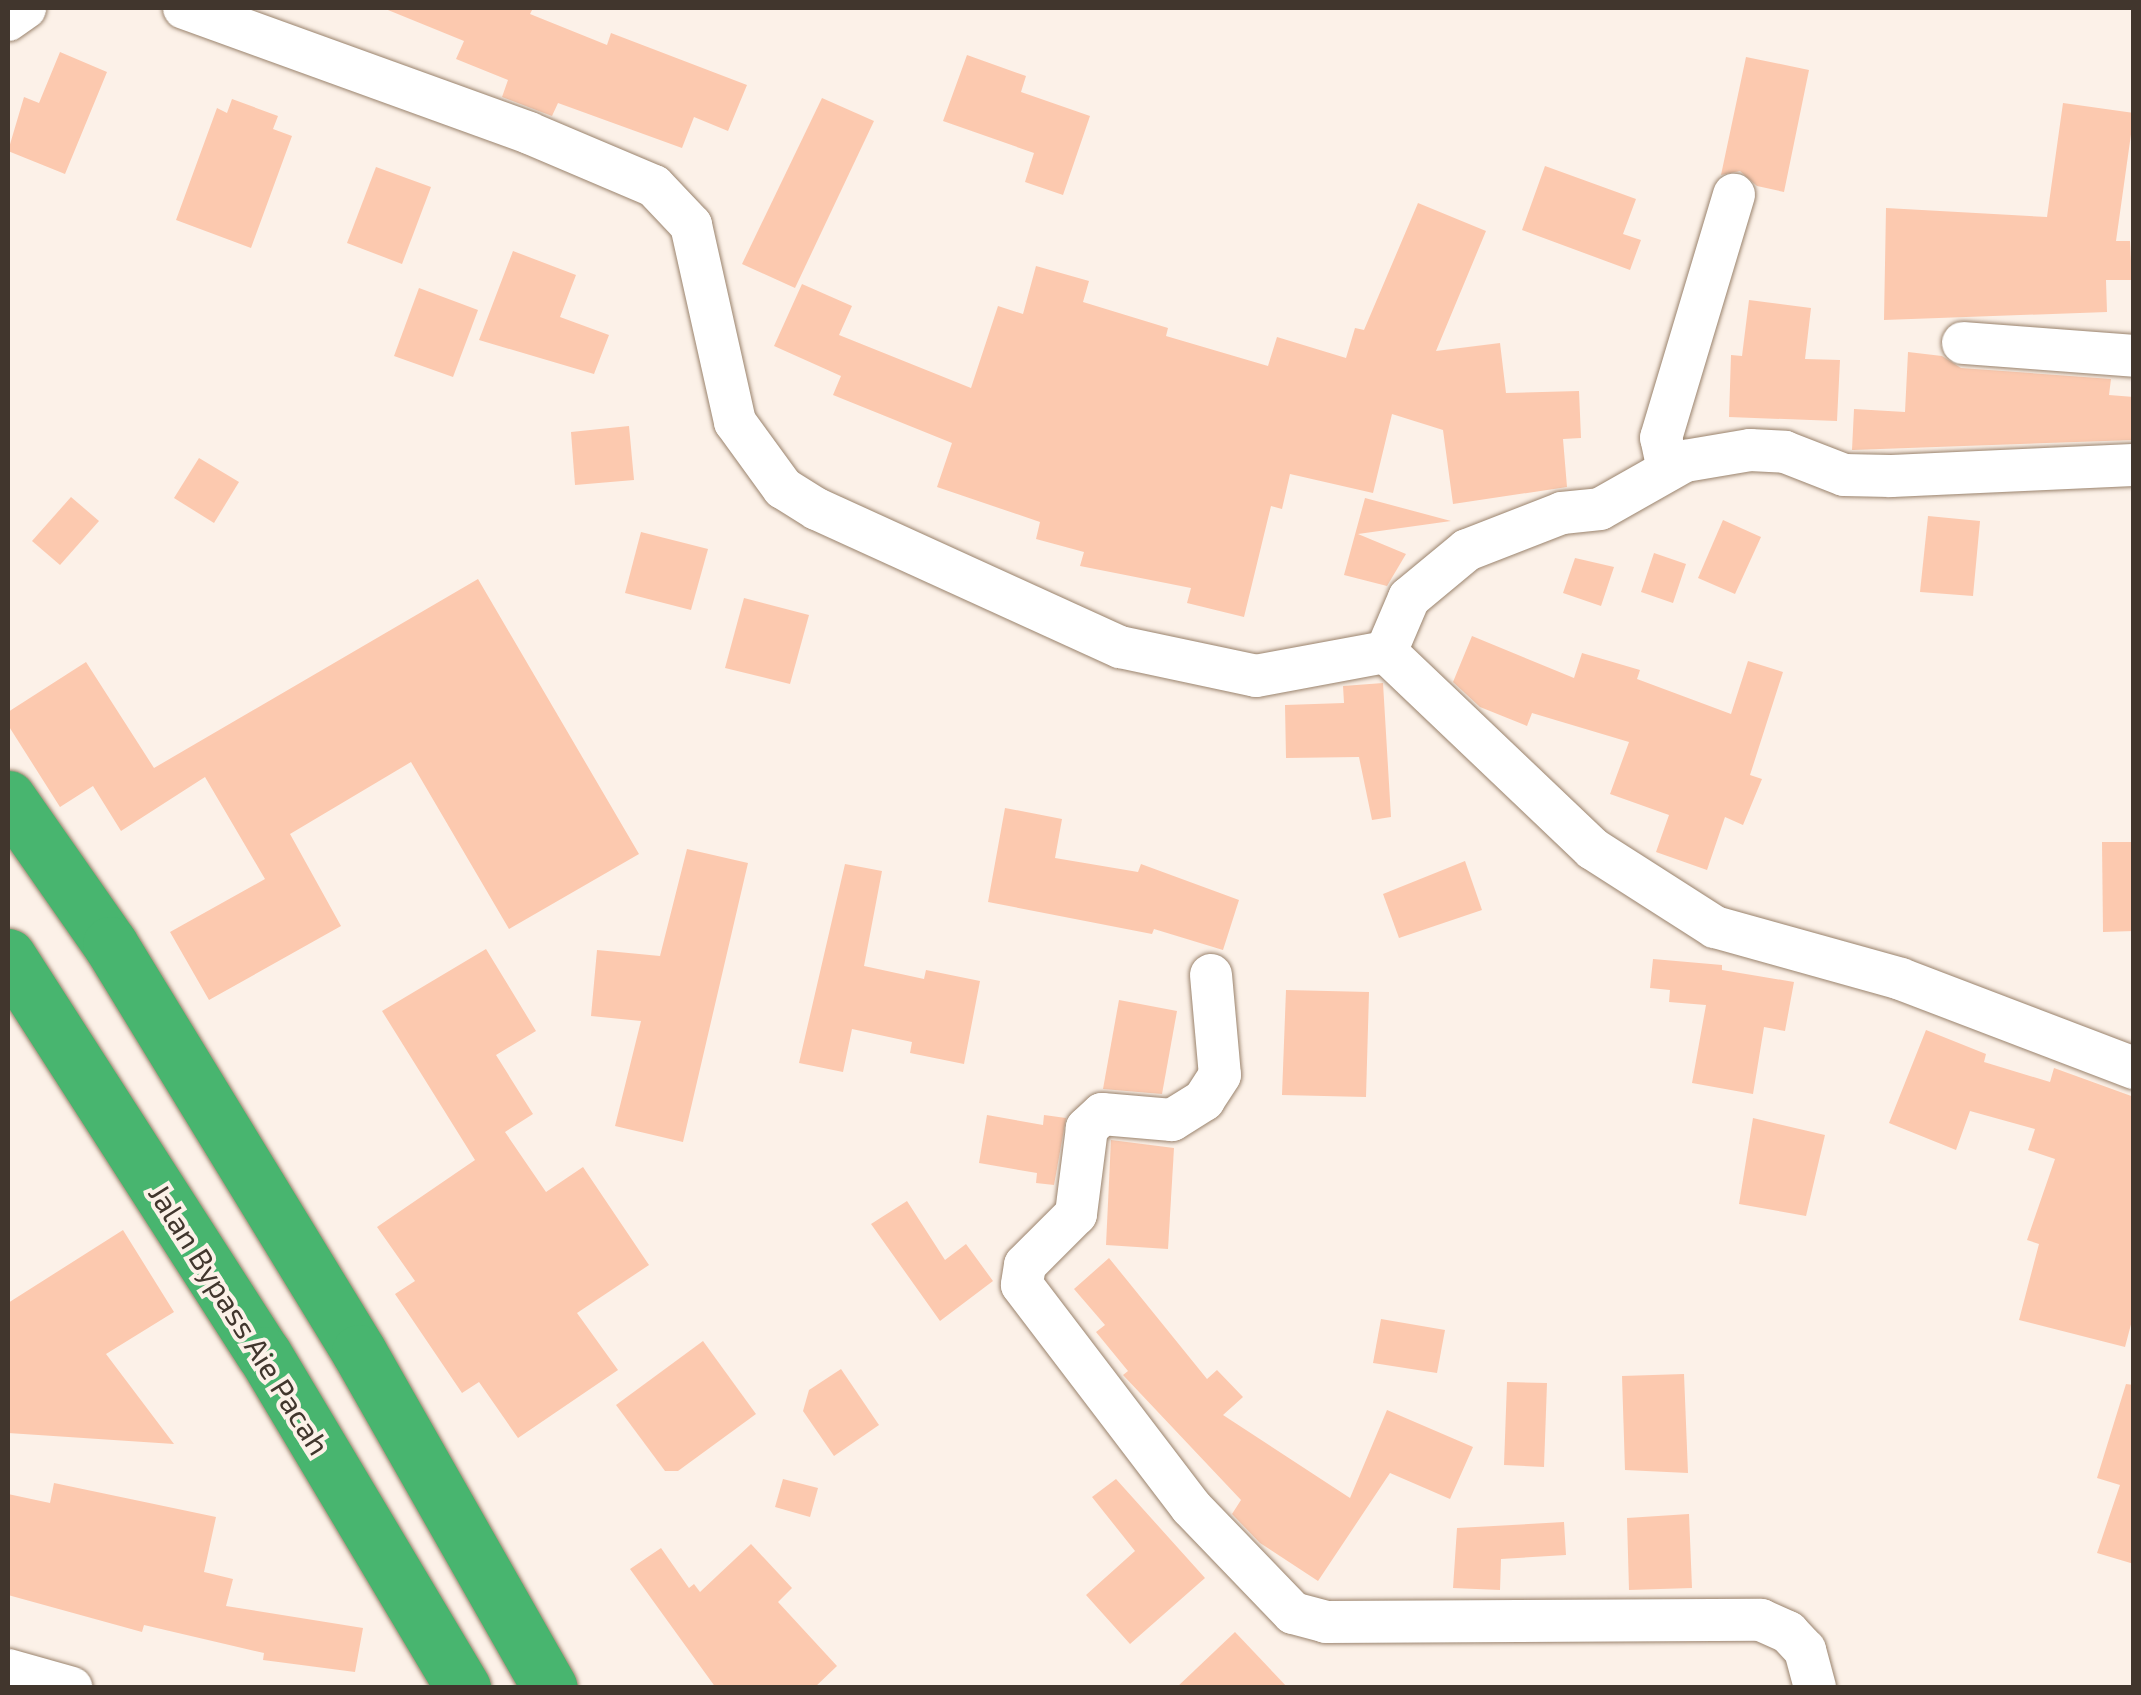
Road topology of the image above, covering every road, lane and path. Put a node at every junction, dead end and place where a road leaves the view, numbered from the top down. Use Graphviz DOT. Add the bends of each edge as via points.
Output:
graph roads {
  1 [pos="26,8"];
  2 [pos="184,8"];
  3 [pos="8,20"];
  4 [pos="1734,195"];
  5 [pos="1963,343"];
  6 [pos="2134,356"];
  7 [pos="2134,465"];
  8 [pos="1668,470"];
  9 [pos="1386,652"];
  10 [pos="8,798"];
  11 [pos="1211,974"];
  12 [pos="12,978"];
  13 [pos="2134,1068"];
  14 [pos="8,1670"];
  15 [pos="72,1688"];
  16 [pos="464,1688"];
  17 [pos="550,1688"];
  18 [pos="1815,1688"];
  1 -- 3 [label="street"];
  2 -- 9 [label="street" via="529,133 654,186 691,224 735,422 783,488 817,509 1120,647 1256,676"];
  4 -- 8 [label="street" via="1661,438"];
  5 -- 6 [label="street"];
  7 -- 8 [label="street" via="1844,475 1786,452 1750,450"];
  8 -- 9 [label="street" via="1600,509 1562,513 1467,550 1409,598"];
  9 -- 13 [label="street" via="1593,848 1715,927 1900,979"];
  10 -- 17 [label="highway" via="110,944 349,1335"];
  11 -- 18 [label="street" via="1220,1075 1204,1100 1172,1120 1102,1114 1086,1128 1076,1214 1025,1265 1022,1285 1191,1507 1294,1613 1326,1622 1761,1620 1788,1632 1805,1650"];
  12 -- 16 [label="highway, Jalan Bypass Aie Pacah" via="400,1573"];
  14 -- 15 [label="street"];
}
